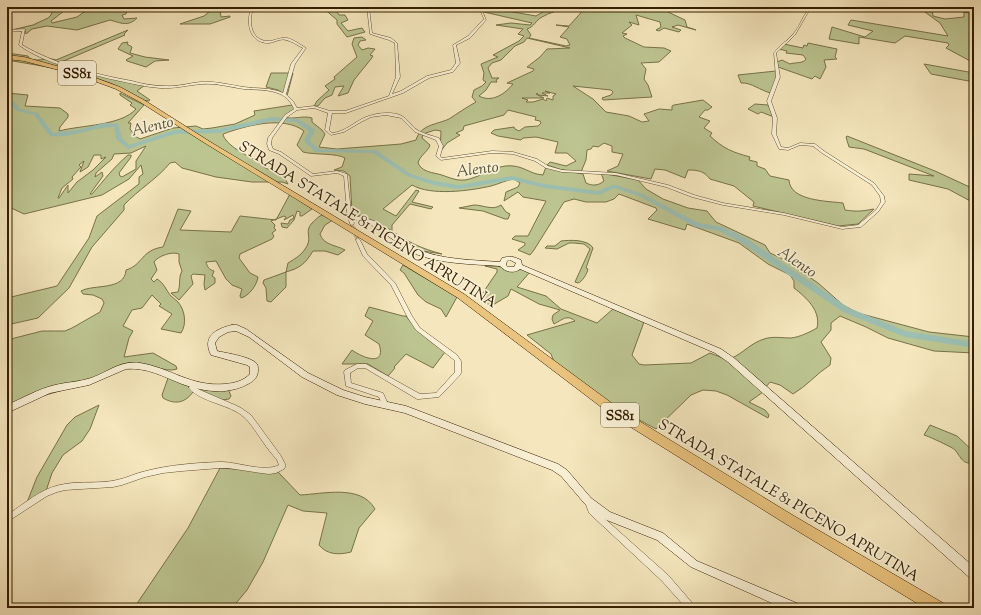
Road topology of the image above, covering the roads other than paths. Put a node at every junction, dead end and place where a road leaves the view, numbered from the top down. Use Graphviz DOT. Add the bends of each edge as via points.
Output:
graph roads {
  1 [pos="253,7"];
  2 [pos="368,7"];
  3 [pos="484,7"];
  4 [pos="813,7"];
  5 [pos="7,32"];
  6 [pos="7,57"];
  7 [pos="284,95"];
  8 [pos="390,96"];
  9 [pos="296,109"];
  10 [pos="330,112"];
  11 [pos="351,221"];
  12 [pos="358,240"];
  13 [pos="503,264"];
  14 [pos="519,266"];
  15 [pos="193,384"];
  16 [pos="385,404"];
  17 [pos="7,409"];
  18 [pos="588,501"];
  19 [pos="7,518"];
  20 [pos="974,574"];
  21 [pos="691,608"];
  22 [pos="795,608"];
  23 [pos="938,608"];
  1 -- 7 [label="street" via="248,24 258,39 266,42 288,39 305,48 293,64"];
  2 -- 8 [label="street" via="371,33 396,43 398,77"];
  3 -- 8 [label="street" via="481,10 485,19 469,37 454,45 458,63 455,69 449,73 428,77"];
  4 -- 10 [label="street" via="807,11 792,38 781,45 775,54 778,77 768,101 775,118 774,134 780,148 788,149 800,144 814,145 873,184 882,196 883,202 877,211 859,226 842,228 784,214 723,204 668,186 616,174 547,167 536,160 513,153 492,152 441,159 438,156 438,139 416,131 402,117 376,115 331,134 327,130"];
  5 -- 7 [label="street" via="24,30 20,45 38,56 123,81 168,88 214,83 268,89"];
  6 -- 23 [label="highway, STRADA STATALE 81 PICENO APRUTINA / SS81" via="80,74 118,88 142,101 461,296 617,413"];
  7 -- 9 [label="street"];
  8 -- 10 [label="street" via="345,112"];
  9 -- 10 [label="street" via="314,106"];
  9 -- 11 [label="street" via="284,118 270,138 269,144 272,150 312,175 337,172 346,175"];
  11 -- 13 [label="main road" via="360,217 369,221 416,252"];
  12 -- 16 [label="street" via="364,255 393,284 418,329 455,357 459,366 458,373 437,395 429,397 419,397 366,366 358,366 347,372 348,384 381,395"];
  13 -- 14 [label="main road" via="510,270"];
  13 -- 14 [label="main road" via="506,259 514,258 520,262"];
  14 -- 20 [label="main road" via="718,352 731,360"];
  15 -- 16 [label="main road" via="237,386 252,378 255,370 249,362 225,357 211,349 211,343 218,334 238,328 303,374 337,392"];
  15 -- 17 [label="main road" via="161,370 138,365 127,366 93,380 54,388"];
  15 -- 19 [label="street" via="192,388 197,392 245,414 277,454 282,467 278,470 262,471 237,465 222,465 154,472 118,483 64,487 50,491"];
  16 -- 18 [label="main road" via="555,466"];
  18 -- 21 [label="street" via="591,511 665,578"];
  18 -- 22 [label="main road" via="607,516 660,536 694,564"];
}
